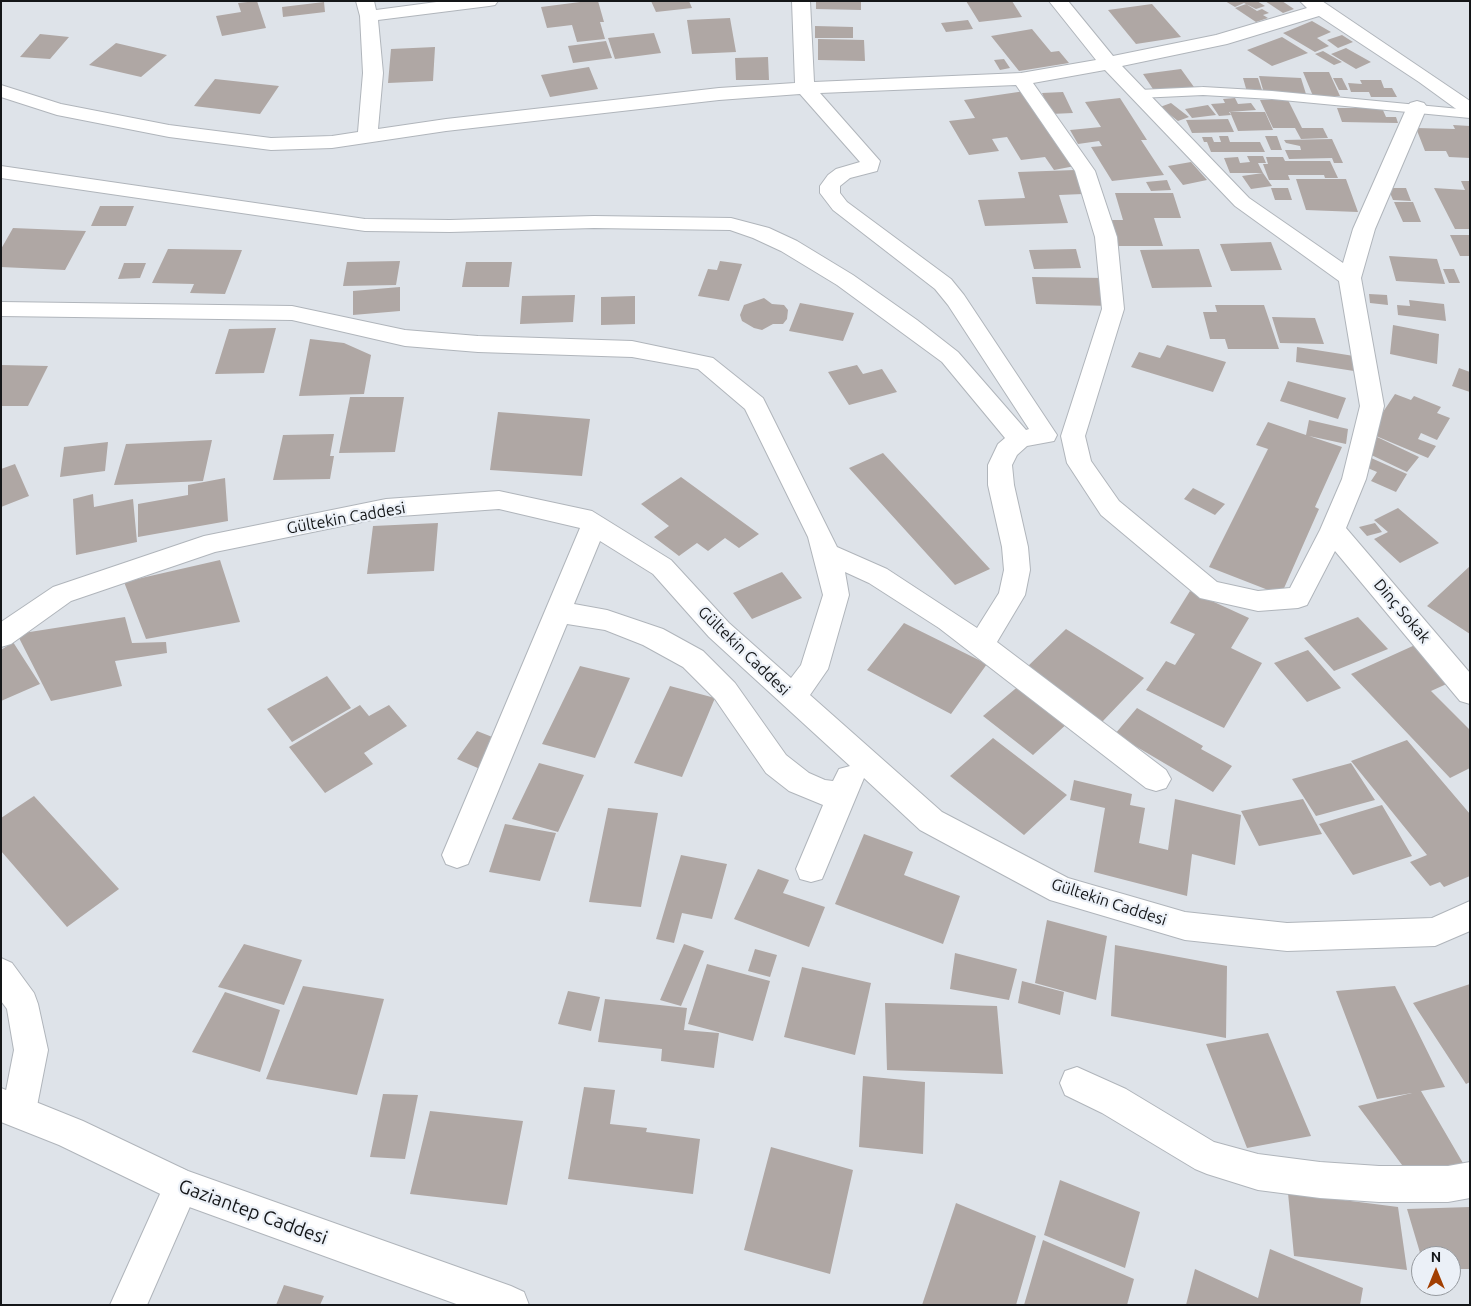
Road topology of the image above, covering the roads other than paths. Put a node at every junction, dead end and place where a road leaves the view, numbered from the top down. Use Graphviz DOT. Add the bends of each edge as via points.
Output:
graph roads {
  1 [pos="489,1"];
  2 [pos="801,1"];
  3 [pos="1058,1"];
  4 [pos="1316,5"];
  5 [pos="367,9"];
  6 [pos="1108,62"];
  7 [pos="1021,79"];
  8 [pos="805,88"];
  9 [pos="1,91"];
  10 [pos="1138,94"];
  11 [pos="1418,107"];
  12 [pos="1470,110"];
  13 [pos="1470,114"];
  14 [pos="367,137"];
  15 [pos="1,172"];
  16 [pos="1350,278"];
  17 [pos="1,309"];
  18 [pos="1073,436"];
  19 [pos="1033,437"];
  20 [pos="594,525"];
  21 [pos="1334,530"];
  22 [pos="826,553"];
  23 [pos="878,576"];
  24 [pos="836,595"];
  25 [pos="558,612"];
  26 [pos="1,636"];
  27 [pos="981,644"];
  28 [pos="1467,684"];
  29 [pos="792,698"];
  30 [pos="858,756"];
  31 [pos="1156,779"];
  32 [pos="842,794"];
  33 [pos="456,856"];
  34 [pos="811,869"];
  35 [pos="1470,915"];
  36 [pos="1,973"];
  37 [pos="1077,1083"];
  38 [pos="10,1108"];
  39 [pos="1470,1180"];
  40 [pos="181,1186"];
  41 [pos="128,1305"];
  42 [pos="511,1305"];
  1 -- 5 [label="street"];
  2 -- 8 [label="street"];
  3 -- 6 [label="street"];
  4 -- 6 [label="street" via="1220,40"];
  4 -- 12 [label="street"];
  5 -- 14 [label="street" via="372,72"];
  6 -- 7 [label="street"];
  6 -- 10 [label="street"];
  7 -- 8 [label="street"];
  7 -- 18 [label="street" via="1086,171 1106,237 1113,309"];
  8 -- 14 [label="street" via="446,125"];
  8 -- 19 [label="street" via="870,161 870,167 843,173 830,186 830,192 840,206 943,284 956,300"];
  9 -- 14 [label="street" via="57,108 169,131 270,144"];
  10 -- 11 [label="lane" via="1203,91"];
  10 -- 16 [label="street" via="1242,202"];
  11 -- 13 [label="lane"];
  11 -- 16 [label="street" via="1364,229"];
  15 -- 19 [label="street" via="365,225 731,224 789,246 909,325 950,357"];
  16 -- 21 [label="street" via="1372,406 1354,479"];
  17 -- 22 [label="street" via="292,313 404,338 632,350 705,363 755,404"];
  18 -- 19 [label="street"];
  18 -- 21 [label="street" via="1078,462 1110,508 1209,591 1258,601 1298,598"];
  19 -- 27 [label="street" via="1007,450 1000,465 1017,570 1012,595"];
  20 -- 25 [label="street"];
  20 -- 26 [label="street, Gültekin Caddesi" via="583,518 499,500 386,508 213,543 62,594"];
  20 -- 29 [label="street, Gültekin Caddesi" via="662,567 719,630"];
  21 -- 28 [label="street, Dinç Sokak"];
  22 -- 23 [label="street"];
  22 -- 24 [label="street"];
  23 -- 24 [label="street"];
  23 -- 27 [label="street"];
  24 -- 29 [label="street" via="814,669"];
  25 -- 32 [label="street" via="607,620 653,637 693,659 725,691 776,764 799,782 822,792"];
  25 -- 33 [label="street"];
  27 -- 31 [label="street"];
  29 -- 30 [label="street, Gültekin Caddesi"];
  30 -- 32 [label="street"];
  30 -- 35 [label="street, Gültekin Caddesi" via="931,822 1061,890 1185,926 1287,937 1435,932"];
  32 -- 34 [label="street"];
  36 -- 38 [label="street" via="22,1004 31,1050"];
  37 -- 39 [label="street" via="1207,1157 1258,1172 1379,1184 1448,1184"];
  38 -- 40 [label="street, Gaziantep Caddesi"];
  40 -- 41 [label="street"];
  40 -- 42 [label="street, Gaziantep Caddesi"];
}
